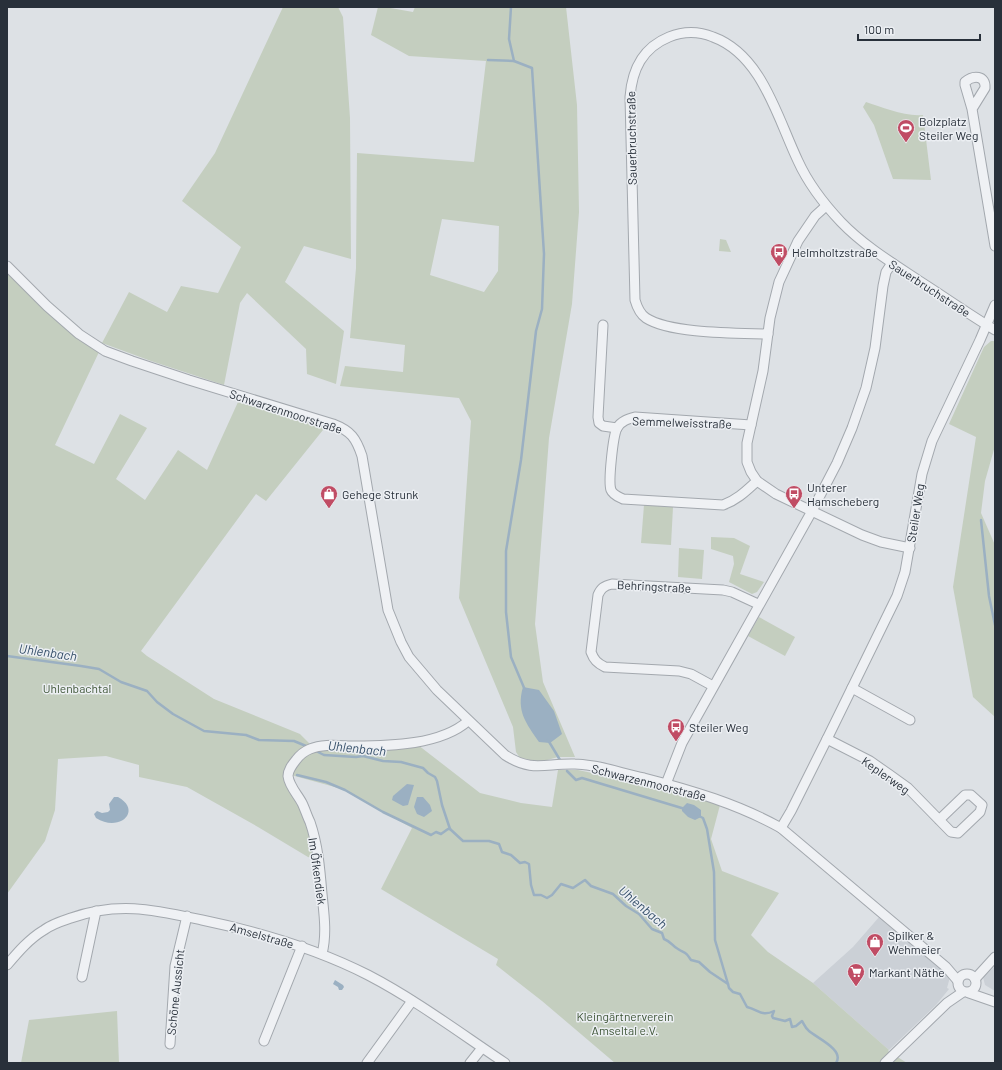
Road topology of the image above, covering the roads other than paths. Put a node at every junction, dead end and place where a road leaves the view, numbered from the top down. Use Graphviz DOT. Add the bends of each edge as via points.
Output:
graph roads {
  1 [pos="972,109"];
  2 [pos="826,206"];
  3 [pos="995,246"];
  4 [pos="892,263"];
  5 [pos="7,266"];
  6 [pos="995,305"];
  7 [pos="986,324"];
  8 [pos="603,325"];
  9 [pos="995,330"];
  10 [pos="768,334"];
  11 [pos="751,425"];
  12 [pos="617,428"];
  13 [pos="757,481"];
  14 [pos="812,511"];
  15 [pos="910,548"];
  16 [pos="758,604"];
  17 [pos="713,686"];
  18 [pos="852,688"];
  19 [pos="910,720"];
  20 [pos="468,721"];
  21 [pos="827,739"];
  22 [pos="666,784"];
  23 [pos="939,820"];
  24 [pos="781,828"];
  25 [pos="96,911"];
  26 [pos="187,916"];
  27 [pos="302,946"];
  28 [pos="322,954"];
  29 [pos="995,957"];
  30 [pos="7,965"];
  31 [pos="82,977"];
  32 [pos="966,983"];
  33 [pos="412,1001"];
  34 [pos="995,1002"];
  35 [pos="264,1041"];
  36 [pos="170,1044"];
  37 [pos="482,1048"];
  38 [pos="367,1063"];
  39 [pos="470,1063"];
  40 [pos="505,1063"];
  41 [pos="885,1063"];
  1 -- 3 [label="street"];
  2 -- 4 [label="street, Sauerbruchstraße" via="842,224"];
  2 -- 10 [label="street" via="807,227 787,264 775,296"];
  2 -- 10 [label="street, Sauerbruchstraße" via="798,161 769,95 745,58 736,49 723,40 705,34 681,33 655,44 644,56 633,76 630,97 633,270 638,309 645,317 672,327 699,331"];
  4 -- 7 [label="street, Sauerbruchstraße"];
  4 -- 14 [label="street" via="886,272 883,286 875,348 866,388 837,463"];
  5 -- 20 [label="street, Schwarzenmoorstraße" via="79,334 105,351 189,380 333,424 345,429 354,437 362,456 387,603 395,630 409,657 421,672"];
  6 -- 7 [label="street, Steiler Weg"];
  7 -- 9 [label="street, Sauerbruchstraße"];
  7 -- 15 [label="street, Steiler Weg" via="926,458"];
  8 -- 12 [label="street, Semmelweisstraße" via="598,417 599,423 603,426"];
  10 -- 11 [label="street"];
  11 -- 12 [label="street, Semmelweisstraße" via="635,417 621,422"];
  11 -- 13 [label="street" via="746,453 749,467"];
  12 -- 13 [label="street, Semmelweisstraße" via="610,482 612,492 624,499 723,505 741,496"];
  13 -- 14 [label="street" via="776,494"];
  14 -- 15 [label="street" via="862,535"];
  14 -- 16 [label="street"];
  15 -- 18 [label="street, Steiler Weg" via="897,596"];
  16 -- 17 [label="street"];
  16 -- 17 [label="street, Behringstraße" via="722,590 612,584 605,586 598,595 591,652 597,663 605,666 679,671 691,674"];
  17 -- 22 [label="street" via="682,743"];
  18 -- 19 [label="street"];
  18 -- 21 [label="street, Steiler Weg"];
  20 -- 22 [label="street, Schwarzenmoorstraße" via="505,755 523,764 535,767 576,764"];
  20 -- 28 [label="street, Im Öfkendiek" via="440,736 408,743 315,747 304,753 289,771 290,782 302,802 316,843 325,922"];
  21 -- 23 [label="street, Keplerweg" via="870,761 908,788"];
  21 -- 24 [label="street, Steiler Weg"];
  22 -- 24 [label="street, Schwarzenmoorstraße" via="733,806"];
  23 -- 23 [label="street, Keplerweg" via="951,832 958,833 980,812 982,805 971,795 965,795"];
  24 -- 32 [label="street, Schwarzenmoorstraße"];
  25 -- 26 [label="street, Amselstraße" via="135,908"];
  25 -- 30 [label="street, Amselstraße" via="46,928 24,946"];
  25 -- 31 [label="street"];
  26 -- 27 [label="street, Amselstraße"];
  26 -- 36 [label="street, Schöne Aussicht" via="175,966"];
  27 -- 28 [label="street, Amselstraße"];
  27 -- 35 [label="street"];
  28 -- 33 [label="street, Amselstraße" via="367,975"];
  29 -- 32 [label="street"];
  32 -- 34 [label="street, Schwarzenmoorstraße"];
  32 -- 41 [label="street"];
  33 -- 37 [label="street, Amselstraße"];
  33 -- 38 [label="street"];
  37 -- 39 [label="street"];
  37 -- 40 [label="street, Amselstraße"];
}
